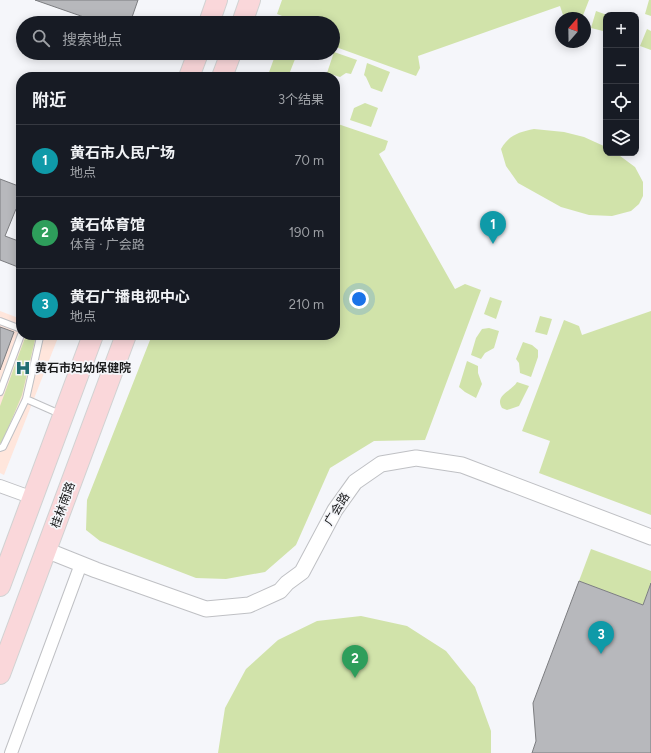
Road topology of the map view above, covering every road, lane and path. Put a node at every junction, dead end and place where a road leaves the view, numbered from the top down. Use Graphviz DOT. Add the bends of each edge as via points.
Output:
graph roads {
  1 [pos="218,0"];
  2 [pos="250,0"];
  3 [pos="212,16"];
  4 [pos="244,16"];
  5 [pos="195,60"];
  6 [pos="228,60"];
  7 [pos="191,72"];
  8 [pos="224,72"];
  9 [pos="0,321"];
  10 [pos="16,327"];
  11 [pos="19,340"];
  12 [pos="39,340"];
  13 [pos="91,340"];
  14 [pos="124,340"];
  15 [pos="0,392"];
  16 [pos="26,399"];
  17 [pos="63,416"];
  18 [pos="0,448"];
  19 [pos="0,486"];
  20 [pos="33,498"];
  21 [pos="651,537"];
  22 [pos="46,550"];
  23 [pos="81,564"];
  24 [pos="0,586"];
  25 [pos="0,674"];
  26 [pos="11,753"];
  1 -- 3 [label="main road"];
  2 -- 4 [label="main road"];
  5 -- 7 [label="main road"];
  6 -- 8 [label="main road"];
  9 -- 10 [label="lane"];
  11 -- 15 [label="lane"];
  12 -- 16 [label="lane"];
  13 -- 17 [label="main road"];
  14 -- 22 [label="main road, 桂林南路"];
  16 -- 17 [label="lane"];
  16 -- 18 [label="lane" via="3,447"];
  17 -- 20 [label="main road"];
  19 -- 20 [label="street"];
  20 -- 24 [label="main road"];
  21 -- 23 [label="street, 广会路" via="462,465 416,458 381,464 355,482 335,510 302,572 280,591 249,605 206,608"];
  22 -- 23 [label="street, 广会路"];
  22 -- 25 [label="main road, 桂林南路"];
  23 -- 26 [label="street"];
}
